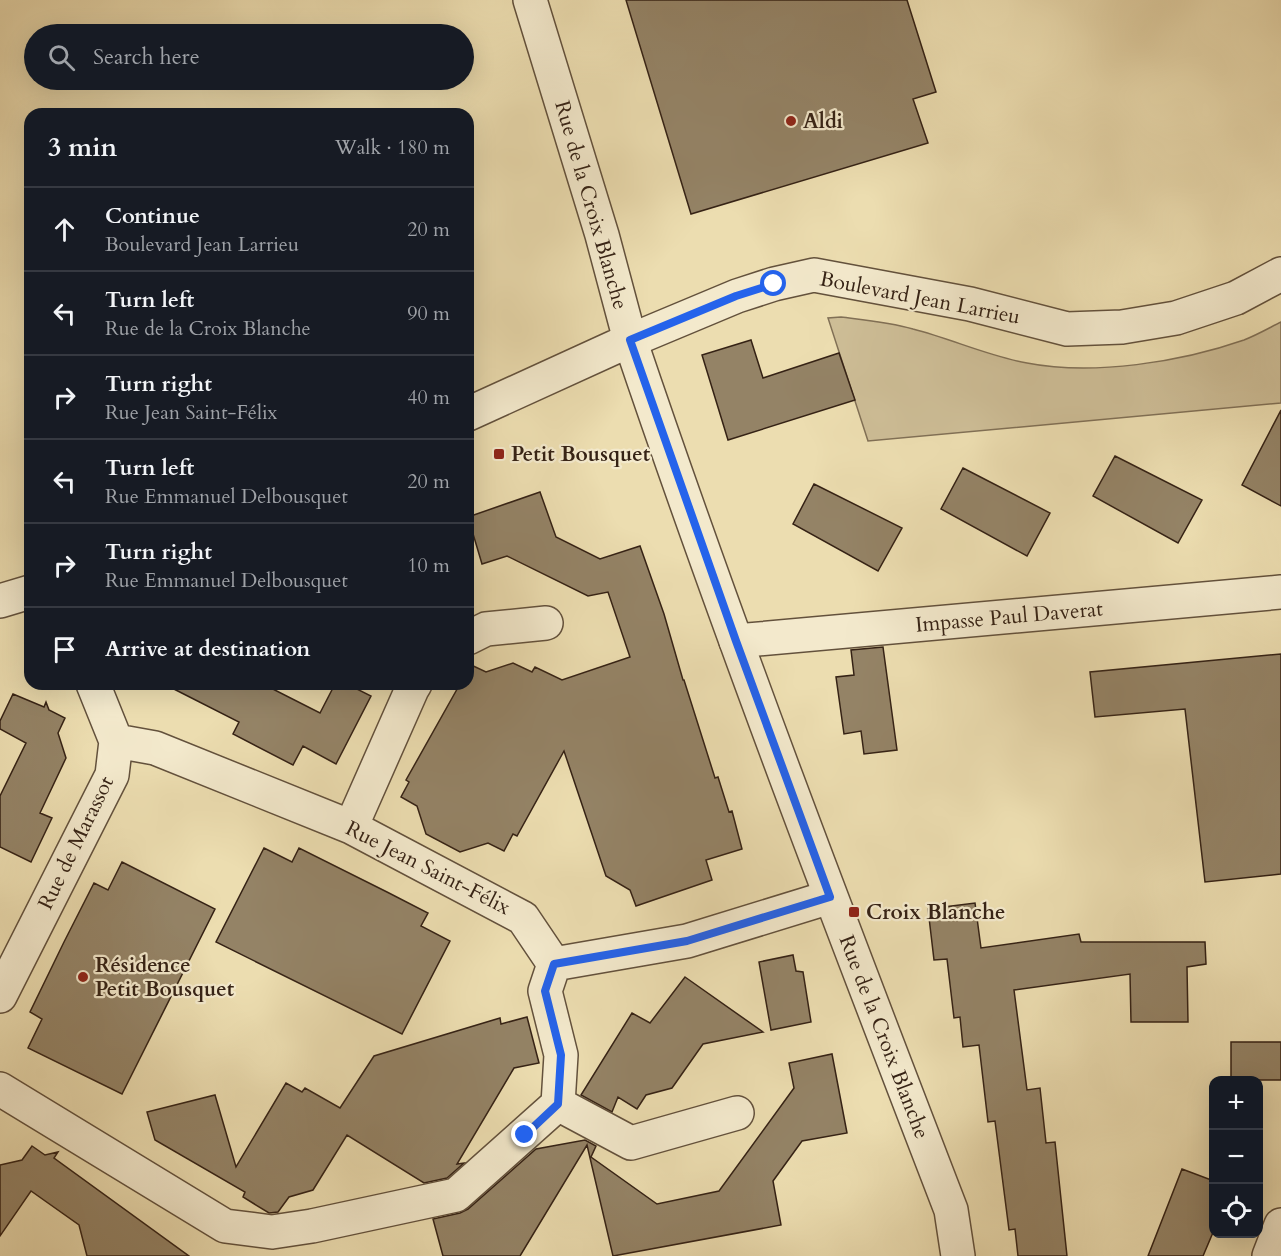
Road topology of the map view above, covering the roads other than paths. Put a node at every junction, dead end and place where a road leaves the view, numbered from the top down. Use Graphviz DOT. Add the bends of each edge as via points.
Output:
graph roads {
  1 [pos="530,0"];
  2 [pos="1281,274"];
  3 [pos="630,340"];
  4 [pos="474,411"];
  5 [pos="1281,592"];
  6 [pos="24,594"];
  7 [pos="0,601"];
  8 [pos="546,623"];
  9 [pos="474,635"];
  10 [pos="736,641"];
  11 [pos="95,690"];
  12 [pos="412,690"];
  13 [pos="116,741"];
  14 [pos="351,827"];
  15 [pos="830,897"];
  16 [pos="554,964"];
  17 [pos="0,996"];
  18 [pos="0,1089"];
  19 [pos="558,1104"];
  20 [pos="737,1113"];
  21 [pos="1281,1225"];
  22 [pos="958,1256"];
  23 [pos="1269,1256"];
  1 -- 3 [label="street, Rue de la Croix Blanche"];
  2 -- 3 [label="street, Boulevard Jean Larrieu" via="1236,298 1176,318 1122,327 1067,329 970,304 814,275 736,296"];
  3 -- 4 [label="street, Boulevard Jean Larrieu"];
  3 -- 10 [label="street, Rue de la Croix Blanche"];
  5 -- 10 [label="street, Impasse Paul Daverat"];
  6 -- 7 [label="street"];
  8 -- 9 [label="street" via="486,629"];
  10 -- 15 [label="street, Rue de la Croix Blanche"];
  11 -- 13 [label="street, Rue de Marassot"];
  12 -- 14 [label="street"];
  13 -- 14 [label="street, Rue Jean Saint-Félix" via="155,748"];
  13 -- 17 [label="street, Rue de Marassot" via="112,775"];
  14 -- 16 [label="street, Rue Jean Saint-Félix" via="523,918"];
  15 -- 16 [label="street" via="687,941"];
  15 -- 22 [label="street, Rue de la Croix Blanche" via="951,1210"];
  16 -- 19 [label="street" via="545,991 561,1055"];
  18 -- 19 [label="street" via="225,1226 272,1232 456,1194"];
  19 -- 20 [label="street" via="631,1143"];
  21 -- 23 [label="street"];
}
